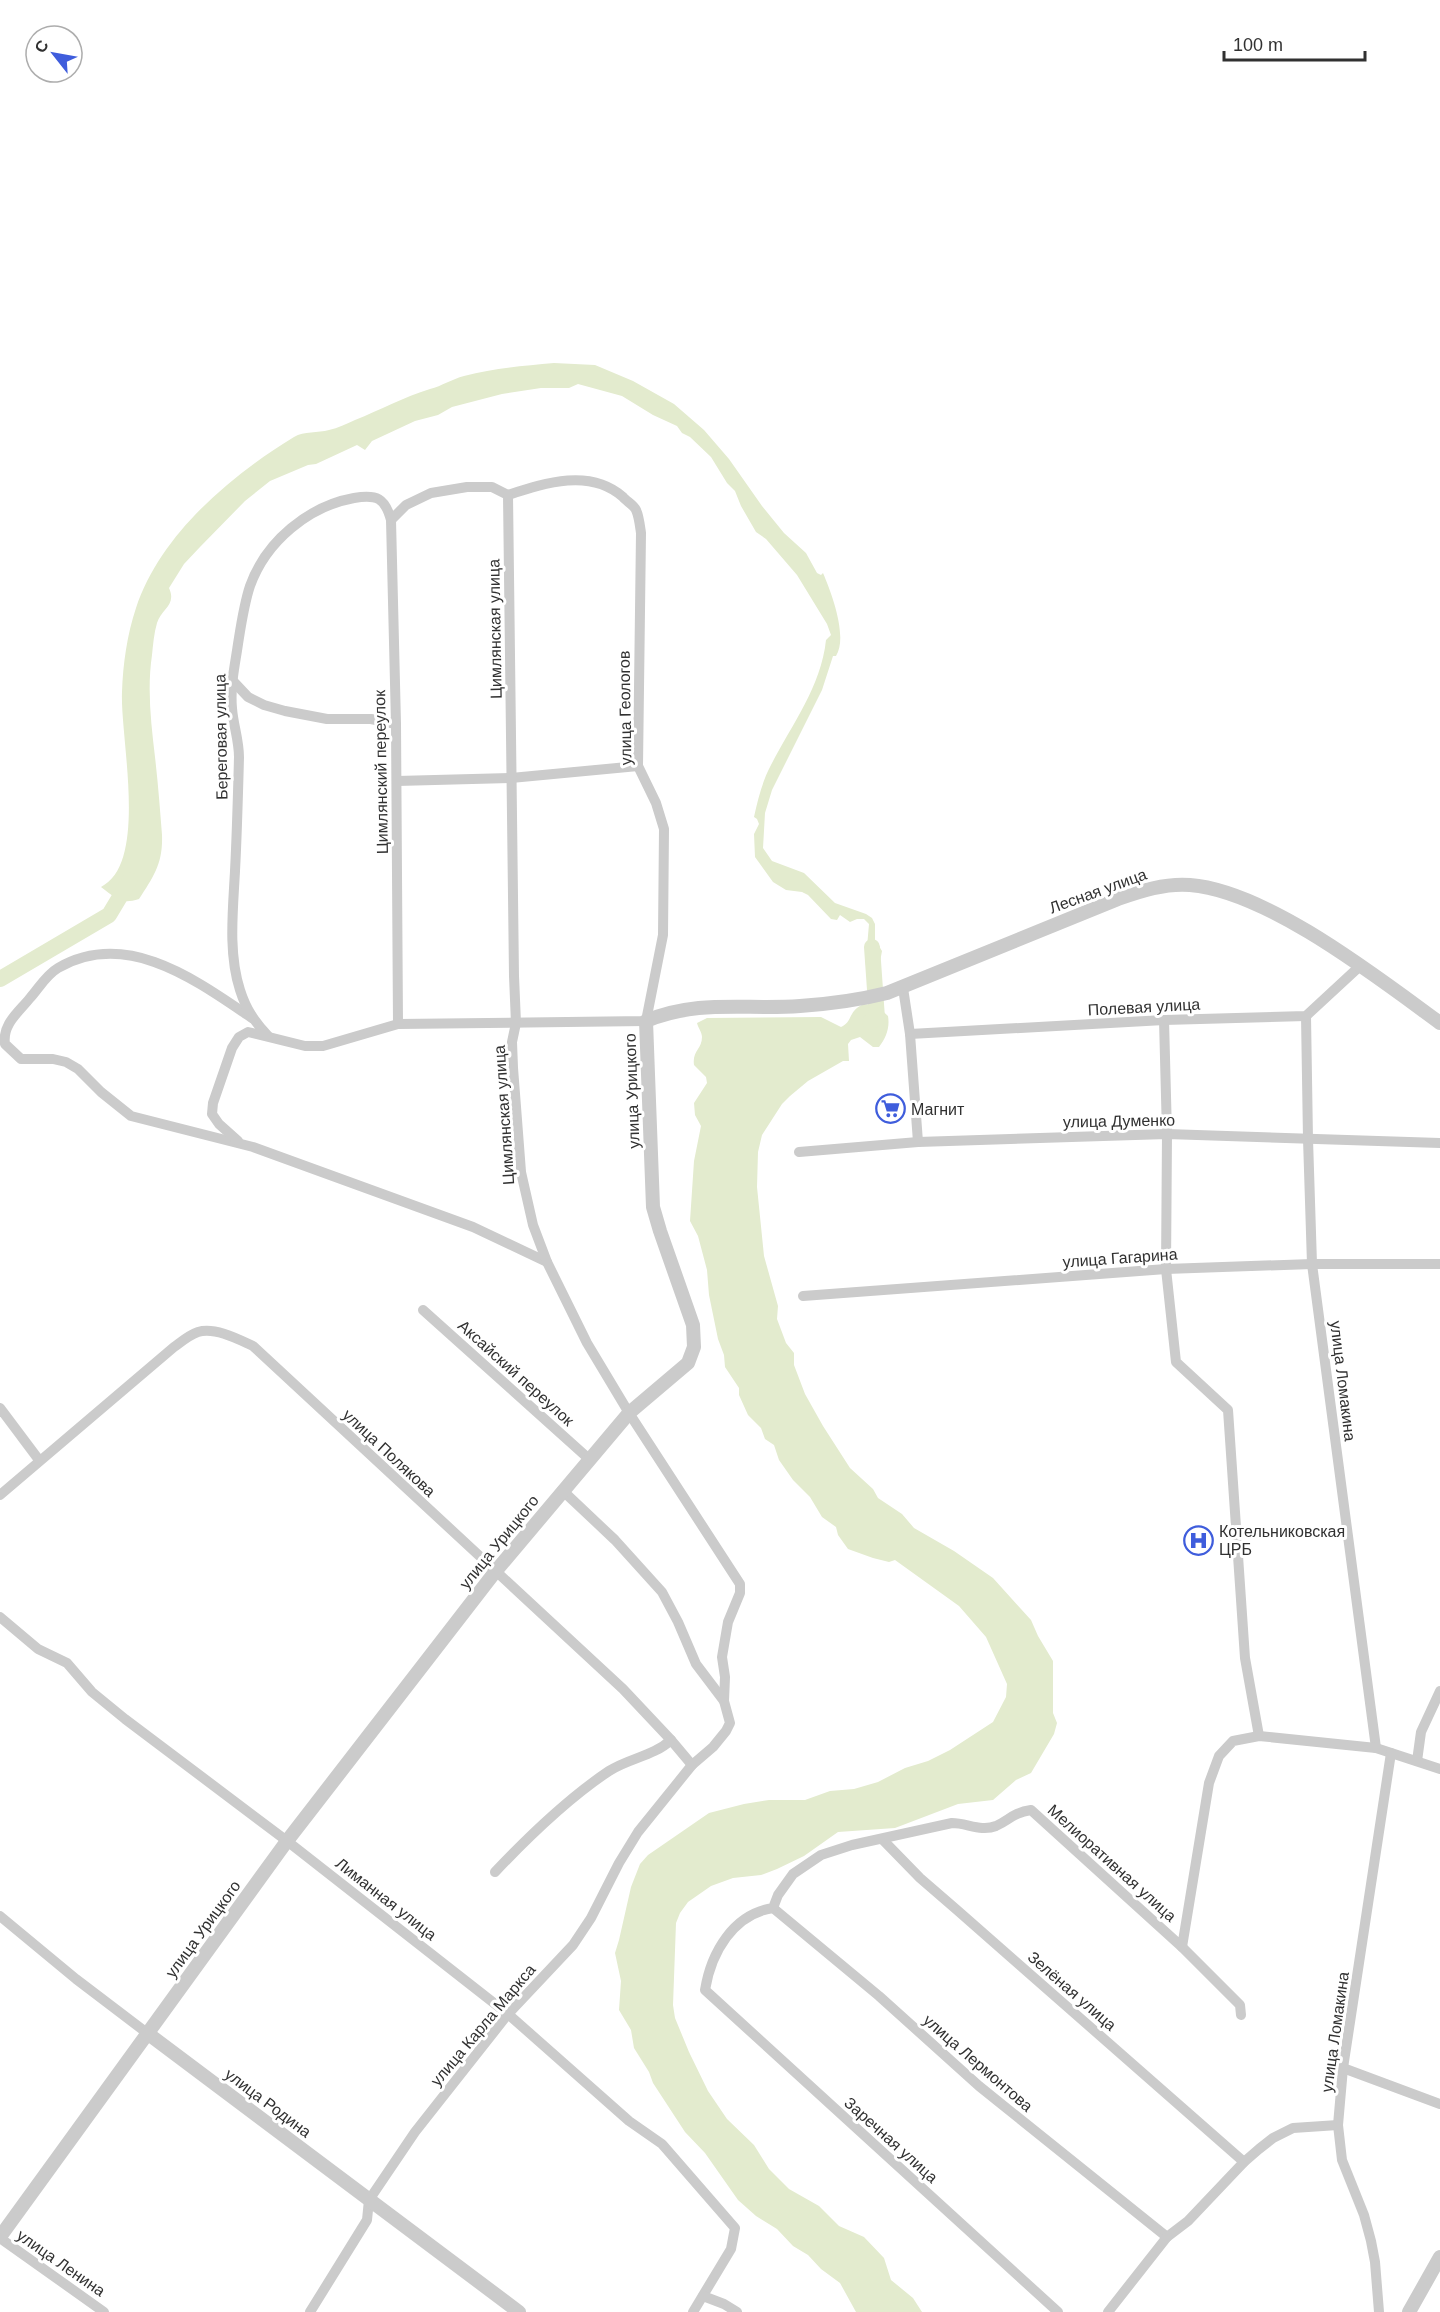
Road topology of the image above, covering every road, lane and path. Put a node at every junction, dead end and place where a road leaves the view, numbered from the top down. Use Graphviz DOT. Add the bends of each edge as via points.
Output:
graph roads {
  1 [pos="508,495"];
  2 [pos="391,520"];
  3 [pos="232,680"];
  4 [pos="396,724"];
  5 [pos="638,766"];
  6 [pos="511,778"];
  7 [pos="397,781"];
  8 [pos="1360,966"];
  9 [pos="903,988"];
  10 [pos="887,993"];
  11 [pos="1306,1016"];
  12 [pos="252,1019"];
  13 [pos="1164,1020"];
  14 [pos="646,1021"];
  15 [pos="516,1023"];
  16 [pos="1440,1023"];
  17 [pos="398,1024"];
  18 [pos="910,1034"];
  19 [pos="268,1036"];
  20 [pos="1167,1134"];
  21 [pos="1308,1139"];
  22 [pos="238,1141"];
  23 [pos="918,1142"];
  24 [pos="1440,1143"];
  25 [pos="799,1152"];
  26 [pos="547,1262"];
  27 [pos="1312,1264"];
  28 [pos="1440,1264"];
  29 [pos="1166,1269"];
  30 [pos="803,1296"];
  31 [pos="423,1310"];
  32 [pos="0,1408"];
  33 [pos="629,1413"];
  34 [pos="589,1459"];
  35 [pos="39,1460"];
  36 [pos="562,1490"];
  37 [pos="0,1495"];
  38 [pos="495,1572"];
  39 [pos="0,1617"];
  40 [pos="1440,1691"];
  41 [pos="724,1701"];
  42 [pos="1259,1736"];
  43 [pos="671,1740"];
  44 [pos="1376,1749"];
  45 [pos="1391,1753"];
  46 [pos="1416,1761"];
  47 [pos="692,1765"];
  48 [pos="1440,1769"];
  49 [pos="883,1840"];
  50 [pos="287,1841"];
  51 [pos="495,1872"];
  52 [pos="773,1908"];
  53 [pos="0,1916"];
  54 [pos="1182,1947"];
  55 [pos="508,2014"];
  56 [pos="1241,2015"];
  57 [pos="147,2033"];
  58 [pos="1343,2068"];
  59 [pos="1440,2104"];
  60 [pos="1338,2125"];
  61 [pos="1244,2162"];
  62 [pos="369,2200"];
  63 [pos="0,2237"];
  64 [pos="1167,2237"];
  65 [pos="1440,2257"];
  66 [pos="703,2296"];
  67 [pos="104,2312"];
  68 [pos="310,2312"];
  69 [pos="519,2312"];
  70 [pos="693,2312"];
  71 [pos="737,2312"];
  72 [pos="1058,2312"];
  73 [pos="1108,2312"];
  74 [pos="1379,2312"];
  75 [pos="1409,2312"];
  1 -- 2 [label="street" via="492,487 431,493 406,505"];
  1 -- 5 [label="street, улица Геологов" via="570,479 592,482 617,493 636,509 641,533"];
  1 -- 6 [label="street, Цимлянская улица"];
  2 -- 3 [label="street, Береговая улица" via="387,504 362,497 325,506 289,530 260,565 251,585"];
  2 -- 4 [label="street, Цимлянский переулок"];
  3 -- 4 [label="street" via="248,697 274,708 316,717"];
  3 -- 12 [label="street, Береговая улица" via="232,708 239,742 232,922 238,987"];
  4 -- 7 [label="street, Цимлянский переулок"];
  5 -- 6 [label="street"];
  5 -- 14 [label="street, улица Геологов" via="664,829 663,935"];
  6 -- 7 [label="street"];
  6 -- 15 [label="street, Цимлянская улица"];
  7 -- 17 [label="street, Цимлянский переулок"];
  8 -- 9 [label="street, Лесная улица" via="1281,916 1212,889 1181,885 1148,889 1118,899"];
  8 -- 11 [label="street"];
  8 -- 16 [label="street, Лесная улица"];
  9 -- 10 [label="street, Лесная улица"];
  9 -- 18 [label="street"];
  10 -- 14 [label="street, улица Урицкого" via="800,1006 698,1006"];
  11 -- 13 [label="street, Полевая улица"];
  11 -- 21 [label="street, улица Ломакина"];
  12 -- 19 [label="street, Береговая улица"];
  12 -- 22 [label="street" via="175,970 154,961 110,954 57,969 10,1020 3,1036 4,1044 21,1059 53,1059 78,1069 131,1116"];
  13 -- 18 [label="street, Полевая улица"];
  13 -- 20 [label="street"];
  14 -- 15 [label="street"];
  14 -- 33 [label="street, улица Урицкого" via="653,1207 695,1339 688,1363"];
  15 -- 17 [label="street"];
  15 -- 26 [label="street, Цимлянская улица" via="512,1042 520,1172 527,1207"];
  17 -- 19 [label="street" via="323,1046 305,1046"];
  18 -- 23 [label="street"];
  19 -- 22 [label="street" via="248,1032 239,1037 213,1103 212,1114"];
  20 -- 21 [label="street, улица Думенко"];
  20 -- 23 [label="street, улица Думенко"];
  20 -- 29 [label="street"];
  21 -- 24 [label="street, улица Думенко"];
  21 -- 27 [label="street, улица Ломакина"];
  22 -- 26 [label="street" via="473,1227"];
  23 -- 25 [label="street, улица Думенко"];
  26 -- 33 [label="street, Цимлянская улица" via="587,1343"];
  27 -- 28 [label="street, улица Гагарина"];
  27 -- 29 [label="street, улица Гагарина"];
  27 -- 44 [label="street, улица Ломакина"];
  29 -- 30 [label="street, улица Гагарина"];
  29 -- 42 [label="street" via="1176,1362 1228,1410 1245,1658"];
  31 -- 34 [label="street, Аксайский переулок"];
  32 -- 35 [label="street"];
  33 -- 34 [label="street, улица Урицкого"];
  33 -- 41 [label="street, Цимлянская улица" via="740,1584 724,1647"];
  34 -- 36 [label="street, улица Урицкого"];
  35 -- 37 [label="street, улица Полякова"];
  35 -- 38 [label="street, улица Полякова" via="190,1336 200,1331 223,1334 253,1346"];
  36 -- 38 [label="street, улица Урицкого"];
  36 -- 41 [label="street" via="662,1592 696,1664"];
  38 -- 43 [label="street, улица Полякова" via="623,1689"];
  38 -- 50 [label="street, улица Урицкого"];
  39 -- 50 [label="street, Лиманная улица" via="38,1649 67,1663 92,1692 125,1719"];
  40 -- 46 [label="street" via="1420,1732"];
  41 -- 47 [label="street, Цимлянская улица" via="729,1723 726,1731"];
  42 -- 44 [label="street"];
  42 -- 54 [label="street, Мелиоративная улица" via="1233,1741 1219,1756 1209,1783"];
  43 -- 47 [label="street, улица Полякова"];
  43 -- 51 [label="street" via="613,1768 580,1792"];
  44 -- 45 [label="street"];
  45 -- 46 [label="street"];
  45 -- 58 [label="street, улица Ломакина"];
  46 -- 48 [label="street"];
  47 -- 55 [label="street, улица Карла Маркса" via="638,1832 573,1945"];
  49 -- 52 [label="street, Мелиоративная улица" via="821,1855 793,1875"];
  49 -- 54 [label="street, Мелиоративная улица" via="952,1823 981,1828 996,1826 1018,1812 1031,1810"];
  49 -- 61 [label="street, Зелёная улица" via="920,1878"];
  50 -- 55 [label="street, Лиманная улица"];
  50 -- 57 [label="street, улица Урицкого"];
  52 -- 64 [label="street, улица Лермонтова" via="979,2086"];
  52 -- 72 [label="street, Заречная улица" via="760,1910 736,1924 712,1962 705,1990"];
  53 -- 57 [label="street, улица Родина"];
  54 -- 56 [label="street, Мелиоративная улица" via="1240,2005"];
  55 -- 62 [label="street, улица Карла Маркса" via="415,2132"];
  55 -- 66 [label="street, Лиманная улица" via="629,2121 662,2144 735,2228 732,2249"];
  57 -- 62 [label="street, улица Родина"];
  57 -- 63 [label="street, улица Урицкого"];
  58 -- 59 [label="street"];
  58 -- 60 [label="street, улица Ломакина"];
  60 -- 61 [label="street" via="1293,2128 1273,2138"];
  60 -- 74 [label="street, улица Ломакина" via="1342,2160 1364,2215 1375,2262"];
  61 -- 64 [label="street" via="1188,2221"];
  62 -- 68 [label="street, улица Карла Маркса" via="367,2220"];
  62 -- 69 [label="street, улица Родина"];
  63 -- 67 [label="street, улица Ленина"];
  64 -- 73 [label="street"];
  65 -- 75 [label="street"];
  66 -- 70 [label="street"];
  66 -- 71 [label="street"];
}
